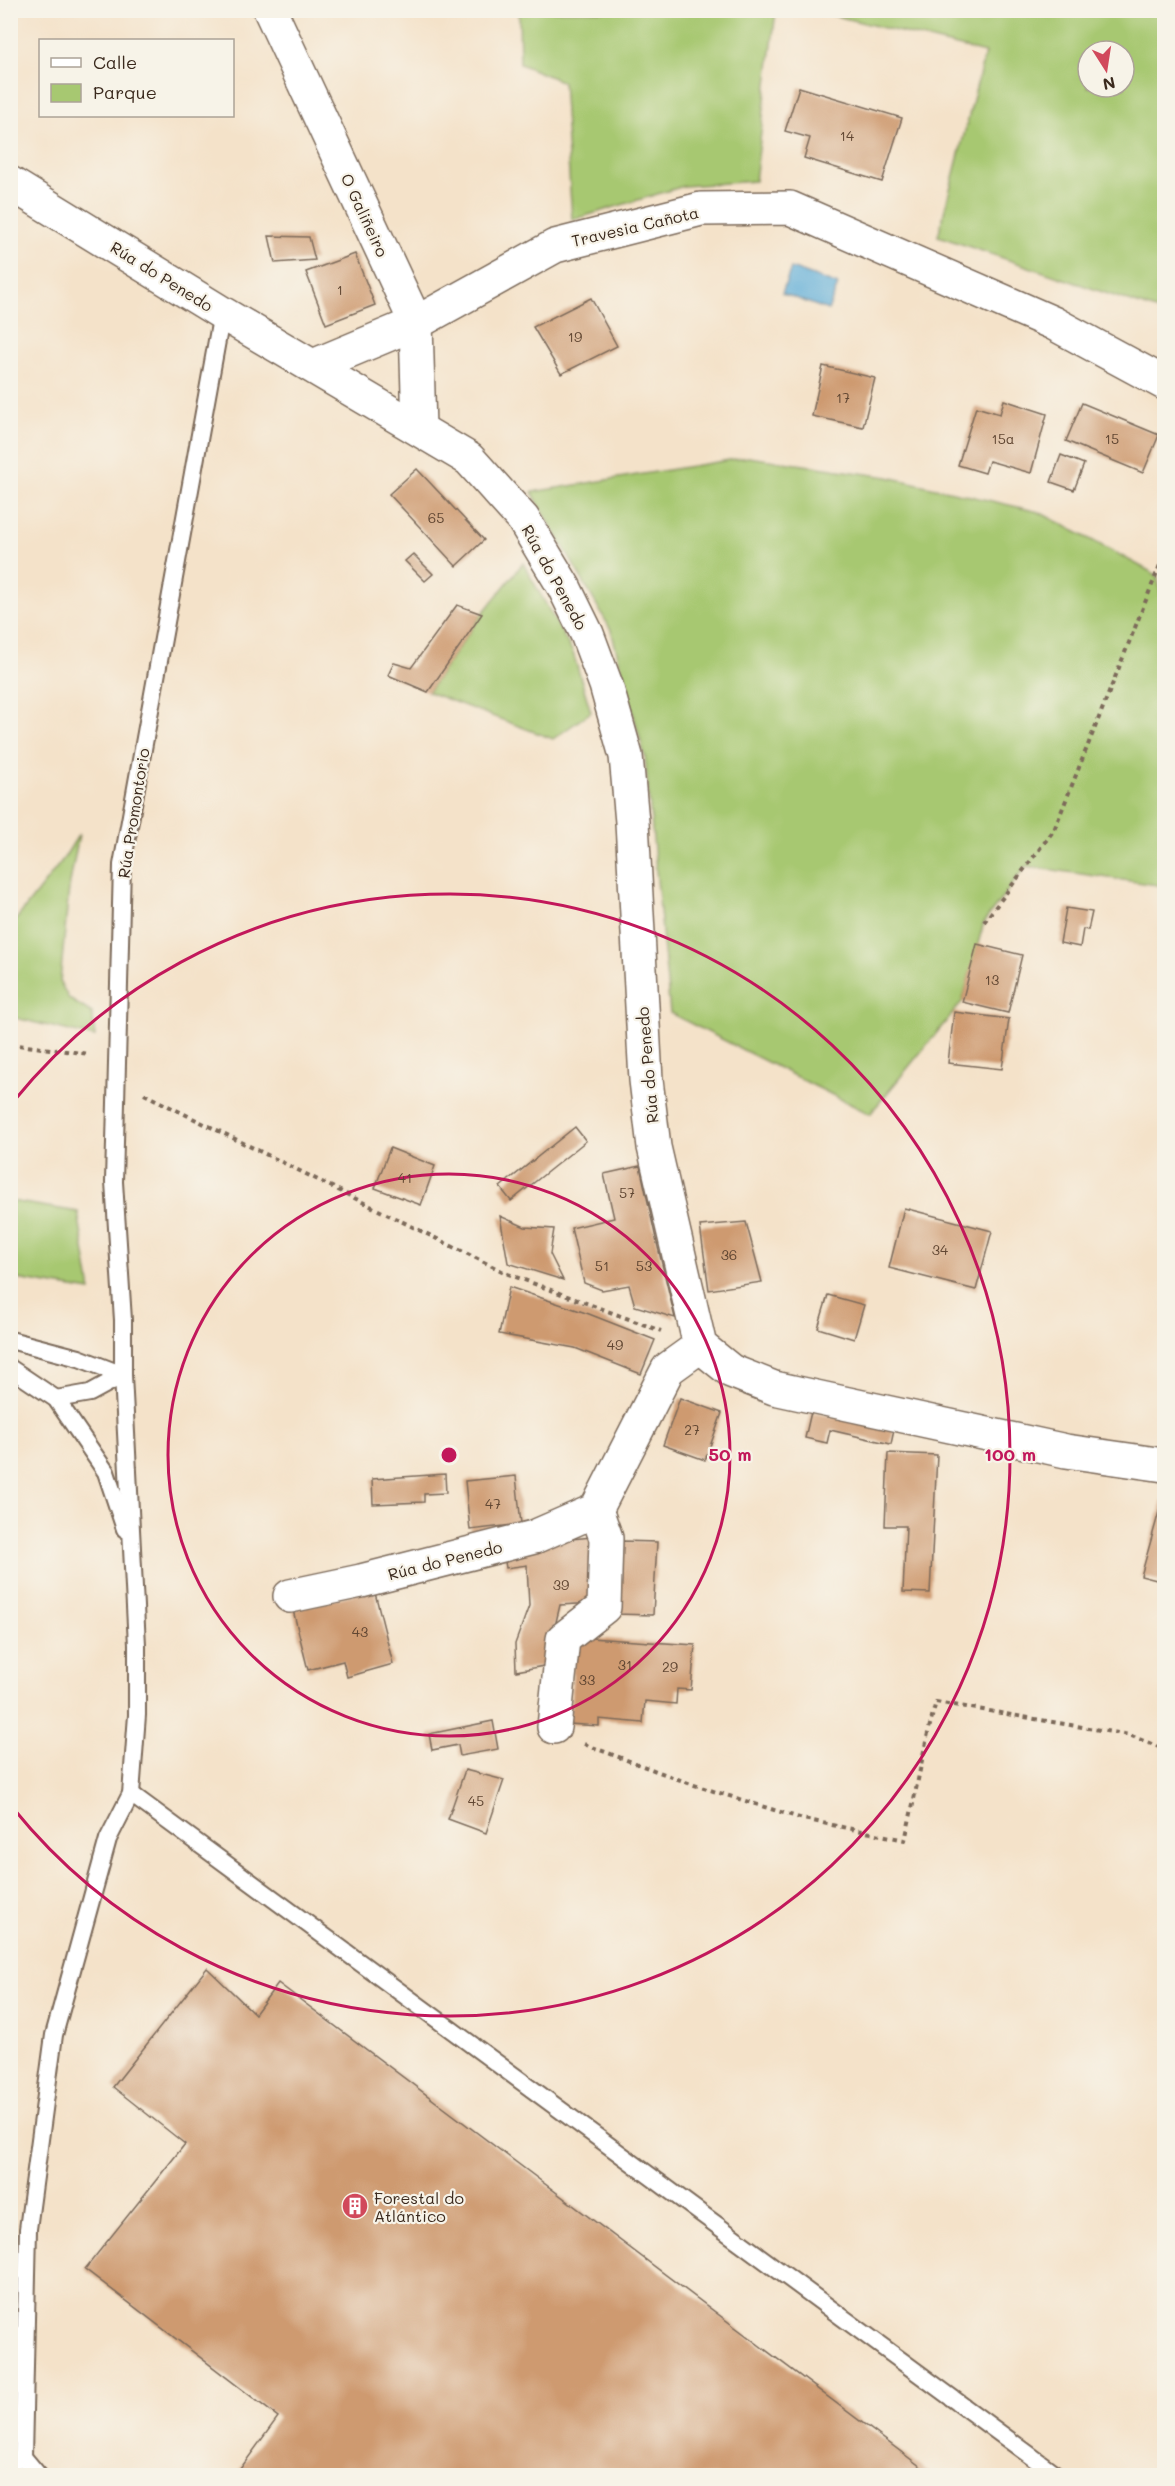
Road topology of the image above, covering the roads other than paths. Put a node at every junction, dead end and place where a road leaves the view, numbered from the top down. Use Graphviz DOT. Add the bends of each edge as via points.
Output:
graph roads {
  1 [pos="270,10"];
  2 [pos="10,183"];
  3 [pos="222,313"];
  4 [pos="416,324"];
  5 [pos="313,366"];
  6 [pos="1164,383"];
  7 [pos="419,429"];
  8 [pos="10,1340"];
  9 [pos="700,1346"];
  10 [pos="10,1368"];
  11 [pos="123,1375"];
  12 [pos="56,1399"];
  13 [pos="1164,1464"];
  14 [pos="596,1510"];
  15 [pos="132,1550"];
  16 [pos="290,1596"];
  17 [pos="554,1727"];
  18 [pos="131,1794"];
  19 [pos="17,2460"];
  20 [pos="39,2475"];
  21 [pos="1058,2475"];
  1 -- 4 [label="street, O Galiñeiro"];
  2 -- 3 [label="street, Rúa do Penedo"];
  3 -- 5 [label="street, Rúa do Penedo"];
  3 -- 11 [label="lane, Rúa Promontorio" via="122,865 114,1182"];
  4 -- 5 [label="street, Travesia Cañota"];
  4 -- 6 [label="street, Travesia Cañota" via="555,246 701,209 790,208 1053,323"];
  4 -- 7 [label="street, O Galiñeiro"];
  5 -- 7 [label="street, Rúa do Penedo"];
  7 -- 9 [label="street, Rúa do Penedo" via="469,459 523,519 564,587 606,685 626,756 646,1080 654,1147"];
  8 -- 11 [label="lane" via="79,1358"];
  9 -- 13 [label="street" via="730,1371 774,1388 1066,1451"];
  9 -- 14 [label="street" via="668,1369"];
  10 -- 12 [label="lane"];
  11 -- 12 [label="lane" via="90,1393"];
  11 -- 15 [label="lane, Rúa Promontorio"];
  12 -- 15 [label="lane" via="106,1472"];
  14 -- 16 [label="street, Rúa do Penedo" via="534,1538"];
  14 -- 17 [label="street" via="606,1538 604,1607 563,1639"];
  15 -- 18 [label="lane, Rúa Promontorio" via="137,1715"];
  18 -- 19 [label="lane" via="108,1839 54,2035 28,2229"];
  18 -- 21 [label="lane"];
  19 -- 20 [label="lane"];
}
